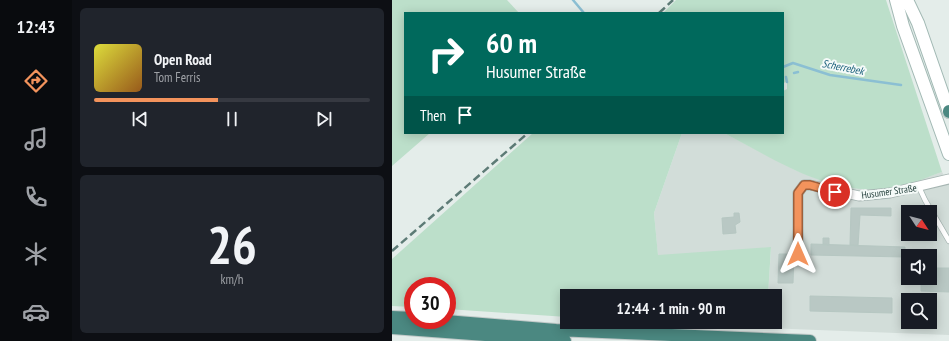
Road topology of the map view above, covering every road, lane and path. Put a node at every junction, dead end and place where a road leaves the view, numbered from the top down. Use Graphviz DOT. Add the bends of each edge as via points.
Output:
graph roads {
  1 [pos="896,0"];
  2 [pos="907,0"];
  3 [pos="949,112"];
  4 [pos="949,154"];
  5 [pos="949,178"];
  6 [pos="919,187"];
  7 [pos="949,241"];
  8 [pos="798,254"];
  9 [pos="392,317"];
  10 [pos="404,318"];
  11 [pos="456,322"];
  12 [pos="392,328"];
  13 [pos="565,341"];
  14 [pos="810,341"];
  1 -- 4 [label="main road"];
  2 -- 3 [label="main road" via="918,23"];
  5 -- 6 [label="street, Husumer Straße"];
  6 -- 7 [label="lane"];
  6 -- 8 [label="street, Husumer Straße" via="859,196 804,185 798,193"];
  9 -- 10 [label="highway"];
  11 -- 14 [label="highway" via="556,330"];
  12 -- 13 [label="highway"];
}
